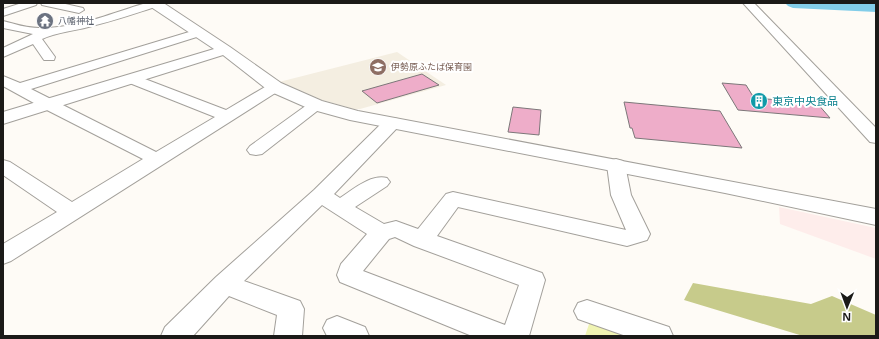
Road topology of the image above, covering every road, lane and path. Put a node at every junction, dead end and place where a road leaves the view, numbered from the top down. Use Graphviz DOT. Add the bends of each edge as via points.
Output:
graph roads {
  1 [pos="32,3"];
  2 [pos="46,3"];
  3 [pos="153,4"];
  4 [pos="750,4"];
  5 [pos="3,7"];
  6 [pos="16,8"];
  7 [pos="78,10"];
  8 [pos="6,21"];
  9 [pos="49,31"];
  10 [pos="199,33"];
  11 [pos="32,40"];
  12 [pos="225,50"];
  13 [pos="3,52"];
  14 [pos="49,57"];
  15 [pos="132,79"];
  16 [pos="3,80"];
  17 [pos="275,87"];
  18 [pos="20,88"];
  19 [pos="48,105"];
  20 [pos="316,105"];
  21 [pos="228,116"];
  22 [pos="3,118"];
  23 [pos="392,123"];
  24 [pos="876,138"];
  25 [pos="259,144"];
  26 [pos="157,159"];
  27 [pos="616,165"];
  28 [pos="3,166"];
  29 [pos="380,182"];
  30 [pos="330,201"];
  31 [pos="72,212"];
  32 [pos="876,218"];
  33 [pos="381,233"];
  34 [pos="422,240"];
  35 [pos="3,255"];
  36 [pos="225,284"];
  37 [pos="587,311"];
  38 [pos="175,336"];
  39 [pos="288,336"];
  40 [pos="503,336"];
  41 [pos="515,336"];
  42 [pos="659,336"];
  1 -- 6 [label="street"];
  2 -- 7 [label="street"];
  3 -- 9 [label="street" via="97,21"];
  3 -- 10 [label="street"];
  4 -- 24 [label="street"];
  5 -- 6 [label="street"];
  6 -- 8 [label="street"];
  8 -- 9 [label="street" via="25,31"];
  9 -- 11 [label="street"];
  10 -- 12 [label="street"];
  10 -- 18 [label="street"];
  11 -- 13 [label="street"];
  11 -- 14 [label="street" via="36,40"];
  12 -- 15 [label="street"];
  12 -- 17 [label="street"];
  15 -- 19 [label="street"];
  15 -- 21 [label="street"];
  16 -- 18 [label="street"];
  17 -- 20 [label="street"];
  17 -- 21 [label="street"];
  18 -- 19 [label="street"];
  19 -- 22 [label="street"];
  19 -- 26 [label="street"];
  20 -- 23 [label="street"];
  20 -- 25 [label="street"];
  21 -- 26 [label="street"];
  23 -- 27 [label="street"];
  23 -- 30 [label="street"];
  26 -- 31 [label="street"];
  27 -- 32 [label="street"];
  27 -- 34 [label="street" via="621,195 639,234 627,238 453,199"];
  28 -- 31 [label="street"];
  29 -- 30 [label="street"];
  30 -- 33 [label="street"];
  30 -- 36 [label="street"];
  31 -- 35 [label="street"];
  33 -- 34 [label="street" via="396,229"];
  33 -- 40 [label="street" via="350,270 350,275"];
  34 -- 41 [label="street" via="533,280"];
  36 -- 38 [label="street"];
  36 -- 39 [label="street" via="291,309"];
  37 -- 42 [label="street"];
}
